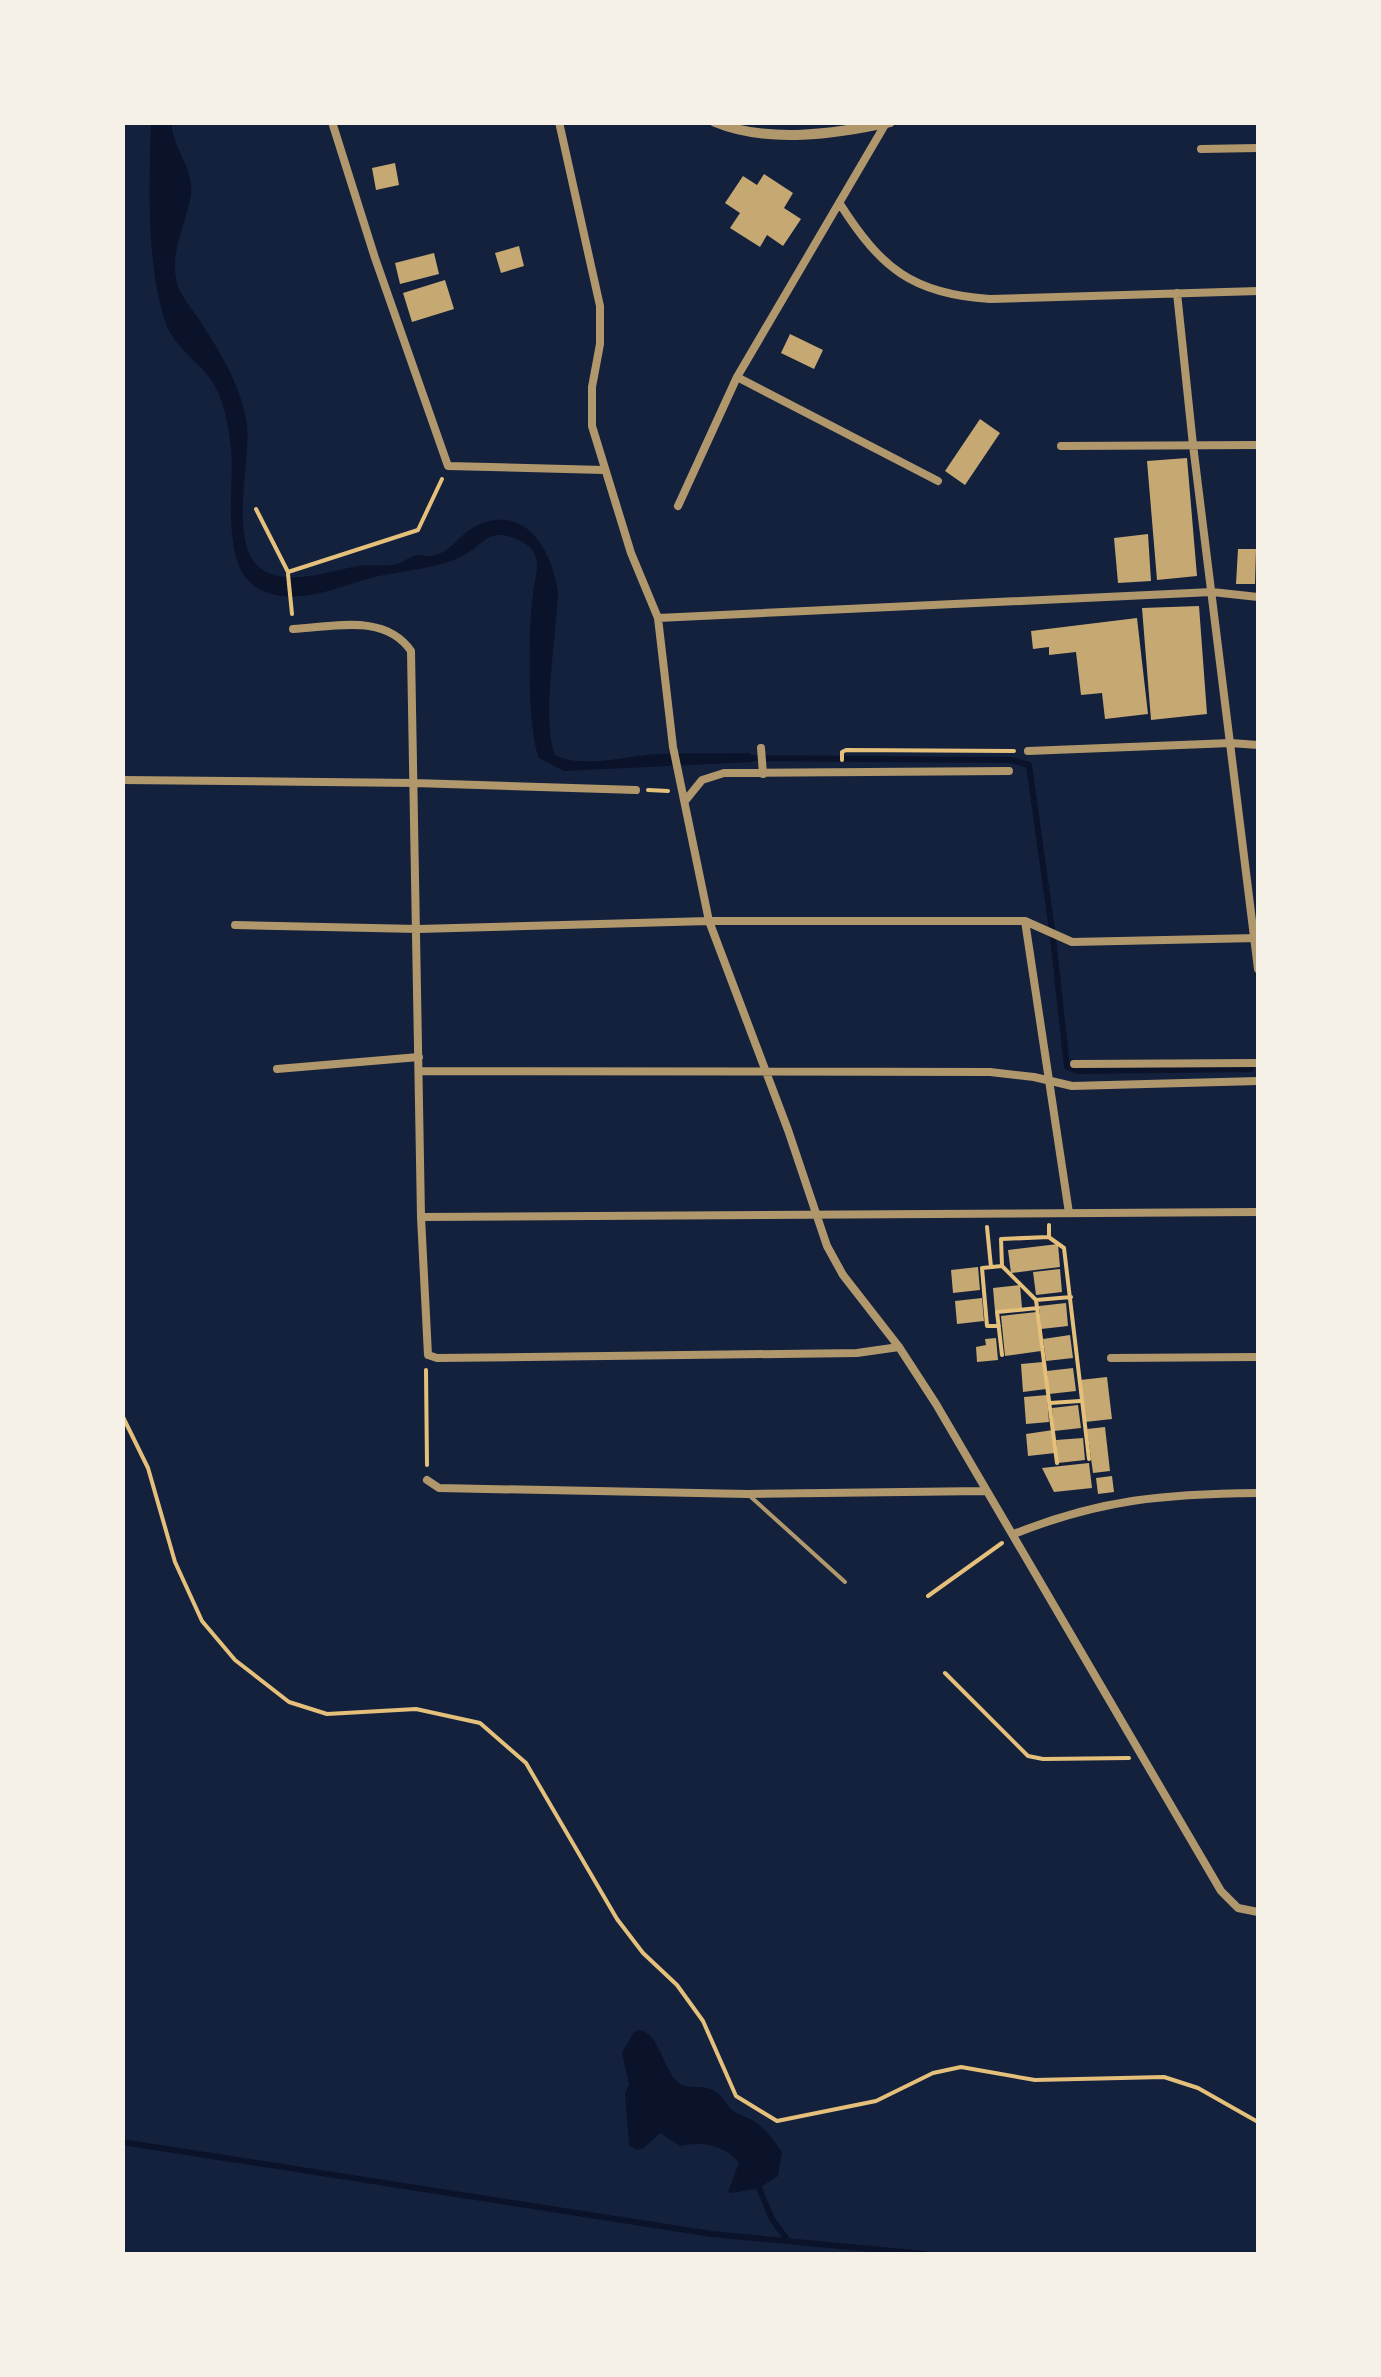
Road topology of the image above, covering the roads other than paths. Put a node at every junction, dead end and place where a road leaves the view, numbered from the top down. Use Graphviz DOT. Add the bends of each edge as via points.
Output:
graph roads {
  1 [pos="332,122"];
  2 [pos="559,122"];
  3 [pos="715,122"];
  4 [pos="888,123"];
  5 [pos="1201,148"];
  6 [pos="1258,148"];
  7 [pos="840,204"];
  8 [pos="1258,291"];
  9 [pos="1177,293"];
  10 [pos="737,377"];
  11 [pos="1192,445"];
  12 [pos="1061,446"];
  13 [pos="1258,446"];
  14 [pos="604,470"];
  15 [pos="938,481"];
  16 [pos="678,506"];
  17 [pos="1212,592"];
  18 [pos="1258,597"];
  19 [pos="658,618"];
  20 [pos="294,626"];
  21 [pos="1232,743"];
  22 [pos="1258,745"];
  23 [pos="762,750"];
  24 [pos="1028,751"];
  25 [pos="763,772"];
  26 [pos="1009,772"];
  27 [pos="122,780"];
  28 [pos="414,783"];
  29 [pos="636,790"];
  30 [pos="685,801"];
  31 [pos="709,922"];
  32 [pos="1028,922"];
  33 [pos="234,925"];
  34 [pos="418,930"];
  35 [pos="1257,938"];
  36 [pos="1258,969"];
  37 [pos="419,1057"];
  38 [pos="1258,1063"];
  39 [pos="1074,1064"];
  40 [pos="276,1069"];
  41 [pos="419,1071"];
  42 [pos="766,1071"];
  43 [pos="1258,1081"];
  44 [pos="1050,1082"];
  45 [pos="816,1212"];
  46 [pos="1258,1212"];
  47 [pos="1068,1213"];
  48 [pos="421,1217"];
  49 [pos="899,1347"];
  50 [pos="1258,1357"];
  51 [pos="1111,1358"];
  52 [pos="427,1480"];
  53 [pos="985,1490"];
  54 [pos="1258,1493"];
  55 [pos="748,1494"];
  56 [pos="1014,1534"];
  57 [pos="845,1582"];
  58 [pos="1258,1912"];
  1 -- 14 [label="street" via="448,466"];
  2 -- 14 [label="street" via="600,306 592,426"];
  3 -- 4 [label="street" via="785,134"];
  4 -- 7 [label="street"];
  5 -- 6 [label="street"];
  7 -- 9 [label="street" via="883,260 917,284 952,296"];
  7 -- 10 [label="street"];
  8 -- 9 [label="street"];
  9 -- 11 [label="street"];
  10 -- 15 [label="street"];
  10 -- 16 [label="street"];
  11 -- 12 [label="street"];
  11 -- 13 [label="street"];
  11 -- 17 [label="street"];
  14 -- 19 [label="street"];
  17 -- 18 [label="street"];
  17 -- 19 [label="street"];
  17 -- 21 [label="street"];
  19 -- 30 [label="street"];
  20 -- 28 [label="street" via="370,625 400,635 411,651"];
  21 -- 22 [label="street"];
  21 -- 24 [label="street"];
  21 -- 35 [label="street"];
  23 -- 25 [label="street"];
  25 -- 26 [label="street"];
  25 -- 30 [label="street" via="713,775"];
  27 -- 28 [label="street"];
  28 -- 29 [label="street"];
  28 -- 34 [label="street"];
  30 -- 31 [label="street"];
  31 -- 32 [label="street"];
  31 -- 34 [label="street"];
  31 -- 42 [label="street"];
  32 -- 35 [label="street" via="1072,942"];
  32 -- 44 [label="street"];
  33 -- 34 [label="street"];
  34 -- 37 [label="street"];
  35 -- 36 [label="street"];
  37 -- 40 [label="street"];
  37 -- 41 [label="street"];
  38 -- 39 [label="street"];
  41 -- 42 [label="street"];
  41 -- 48 [label="street"];
  42 -- 44 [label="street" via="990,1072"];
  42 -- 45 [label="street"];
  43 -- 44 [label="street"];
  44 -- 47 [label="street"];
  45 -- 47 [label="street"];
  45 -- 48 [label="street"];
  45 -- 49 [label="street" via="842,1275"];
  46 -- 47 [label="street"];
  48 -- 49 [label="street" via="428,1354 436,1358"];
  49 -- 53 [label="street"];
  50 -- 51 [label="street"];
  52 -- 55 [label="street" via="440,1488"];
  53 -- 55 [label="street"];
  53 -- 56 [label="street"];
  54 -- 56 [label="street" via="1141,1497"];
  55 -- 57 [label="lane"];
  56 -- 58 [label="street" via="1221,1892 1238,1908"];
}
